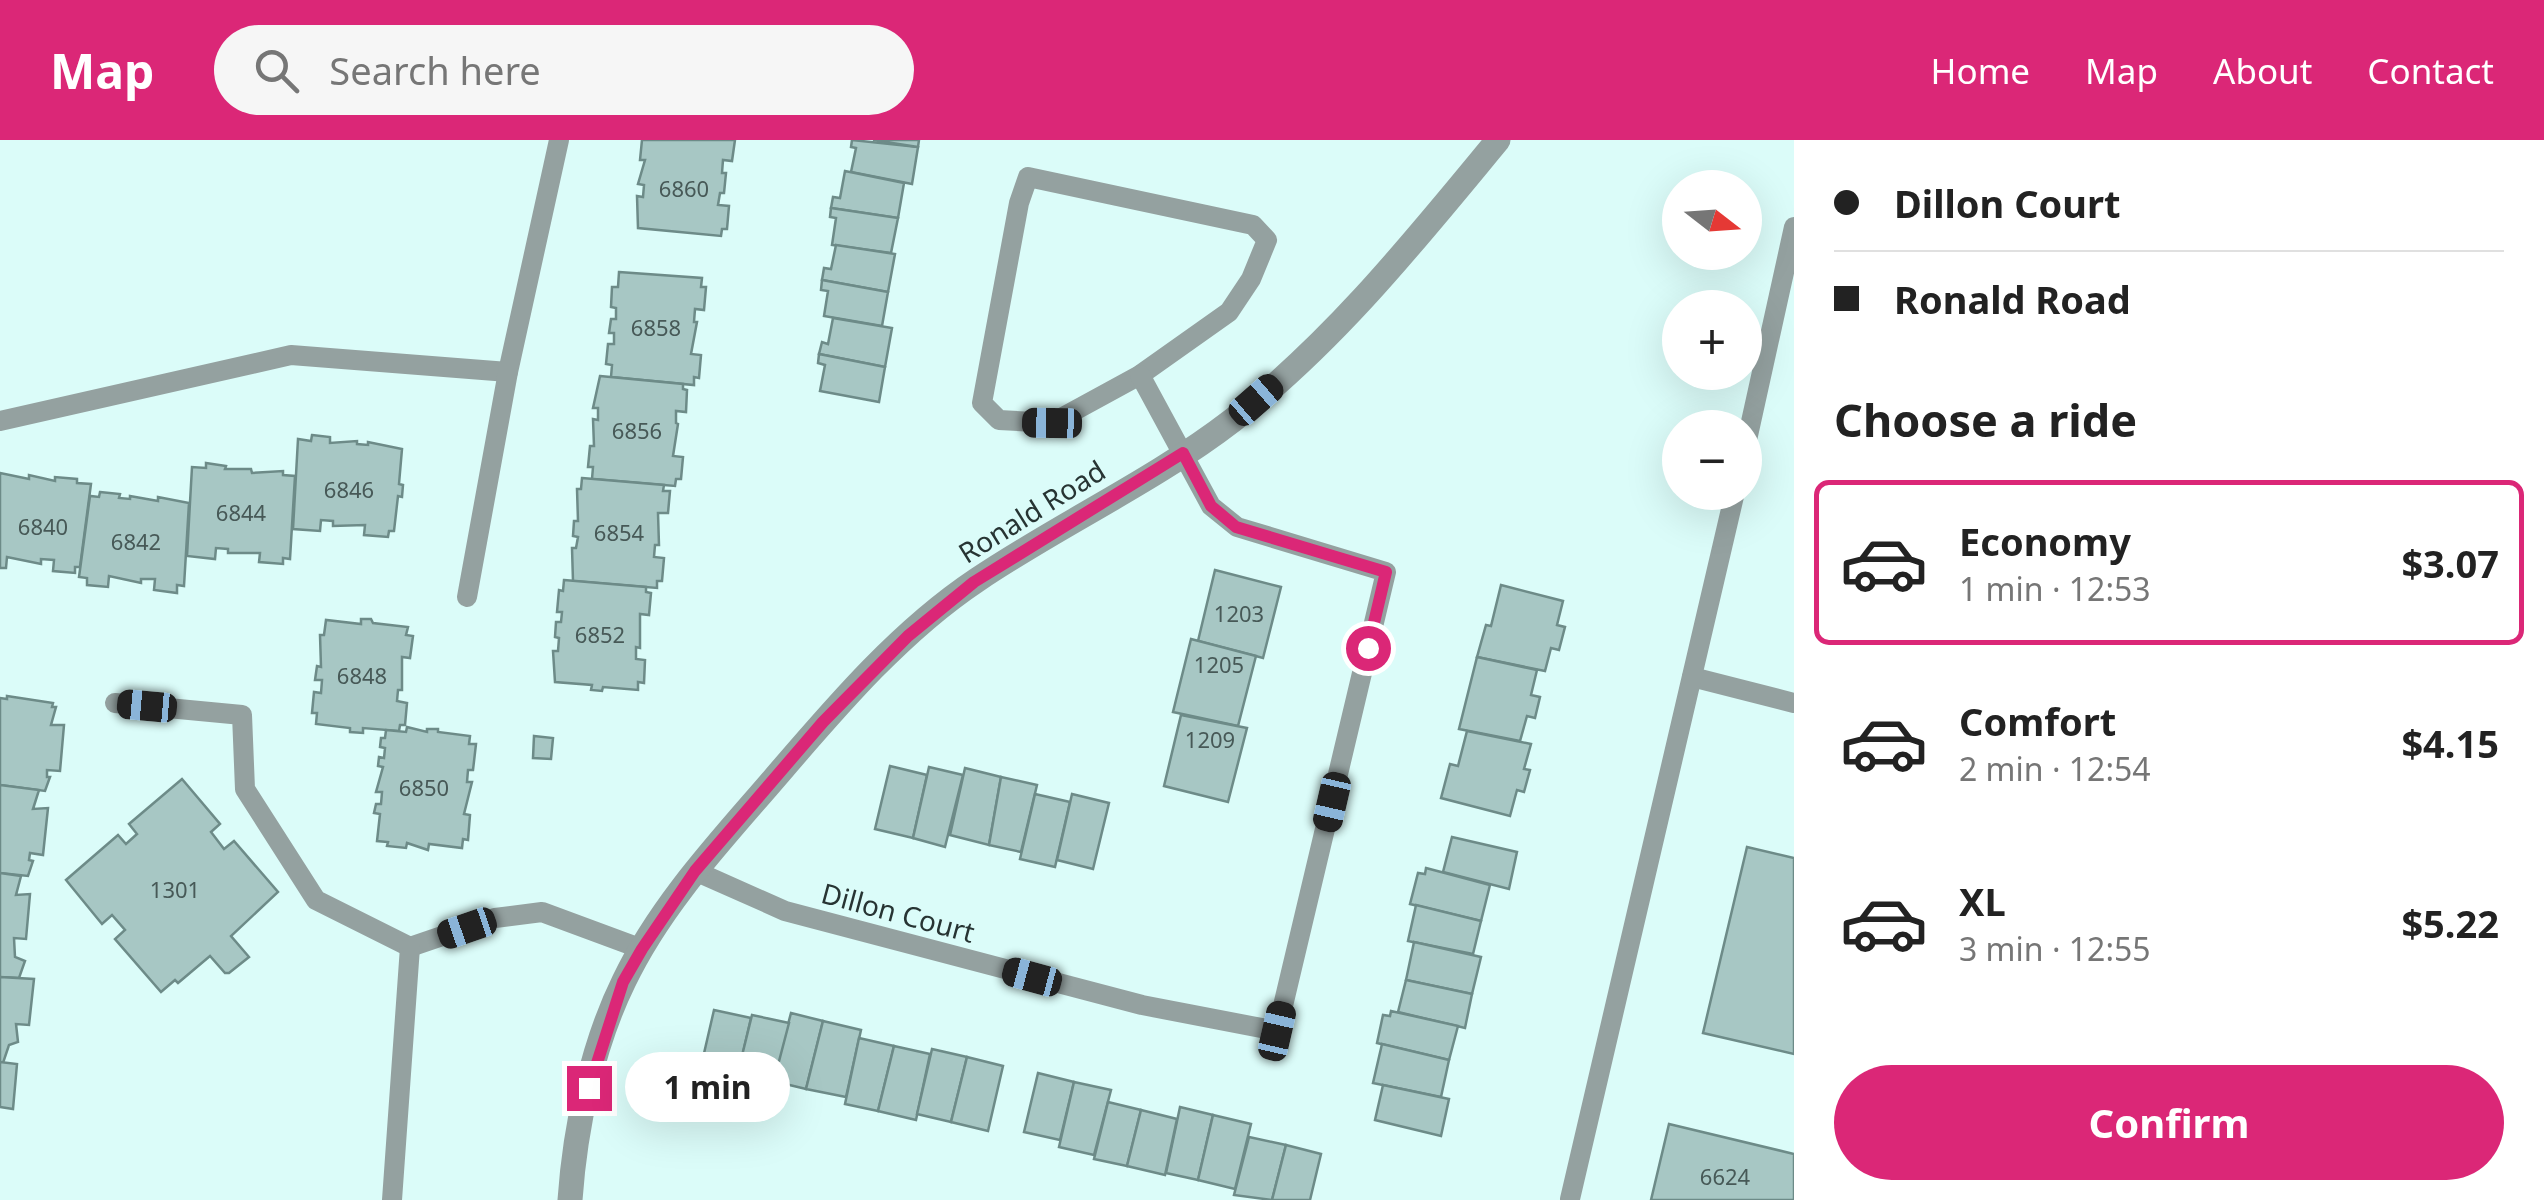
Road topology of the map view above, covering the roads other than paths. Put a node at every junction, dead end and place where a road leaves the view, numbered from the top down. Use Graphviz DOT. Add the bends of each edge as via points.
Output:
graph roads {
  1 [pos="559,140"];
  2 [pos="1498,140"];
  3 [pos="1794,226"];
  4 [pos="508,372"];
  5 [pos="1140,375"];
  6 [pos="1754,410"];
  7 [pos="0,421"];
  8 [pos="1183,453"];
  9 [pos="1731,510"];
  10 [pos="467,597"];
  11 [pos="1692,677"];
  12 [pos="115,703"];
  13 [pos="1794,703"];
  14 [pos="695,871"];
  15 [pos="410,947"];
  16 [pos="642,949"];
  17 [pos="1570,1199"];
  18 [pos="392,1200"];
  19 [pos="570,1200"];
  1 -- 4 [label="lane"];
  2 -- 8 [label="street, Ronald Road" via="1341,319 1232,420"];
  3 -- 6 [label="lane"];
  4 -- 7 [label="lane" via="291,355"];
  4 -- 10 [label="lane"];
  5 -- 5 [label="lane" via="1052,423 999,420 982,403 1028,178 1253,225 1267,240 1229,312"];
  5 -- 8 [label="lane"];
  8 -- 14 [label="street, Ronald Road" via="974,582 908,636 823,722"];
  8 -- 14 [label="lane, Dillon Court" via="1211,506 1236,527 1386,572 1277,1031 1142,1005 785,911"];
  9 -- 11 [label="lane"];
  11 -- 13 [label="lane"];
  11 -- 17 [label="lane"];
  12 -- 15 [label="lane" via="242,716 245,789 316,900"];
  14 -- 16 [label="street, Ronald Road"];
  15 -- 16 [label="lane" via="495,918 542,912"];
  15 -- 18 [label="lane"];
  16 -- 19 [label="street, Ronald Road" via="603,1037 577,1135"];
}
